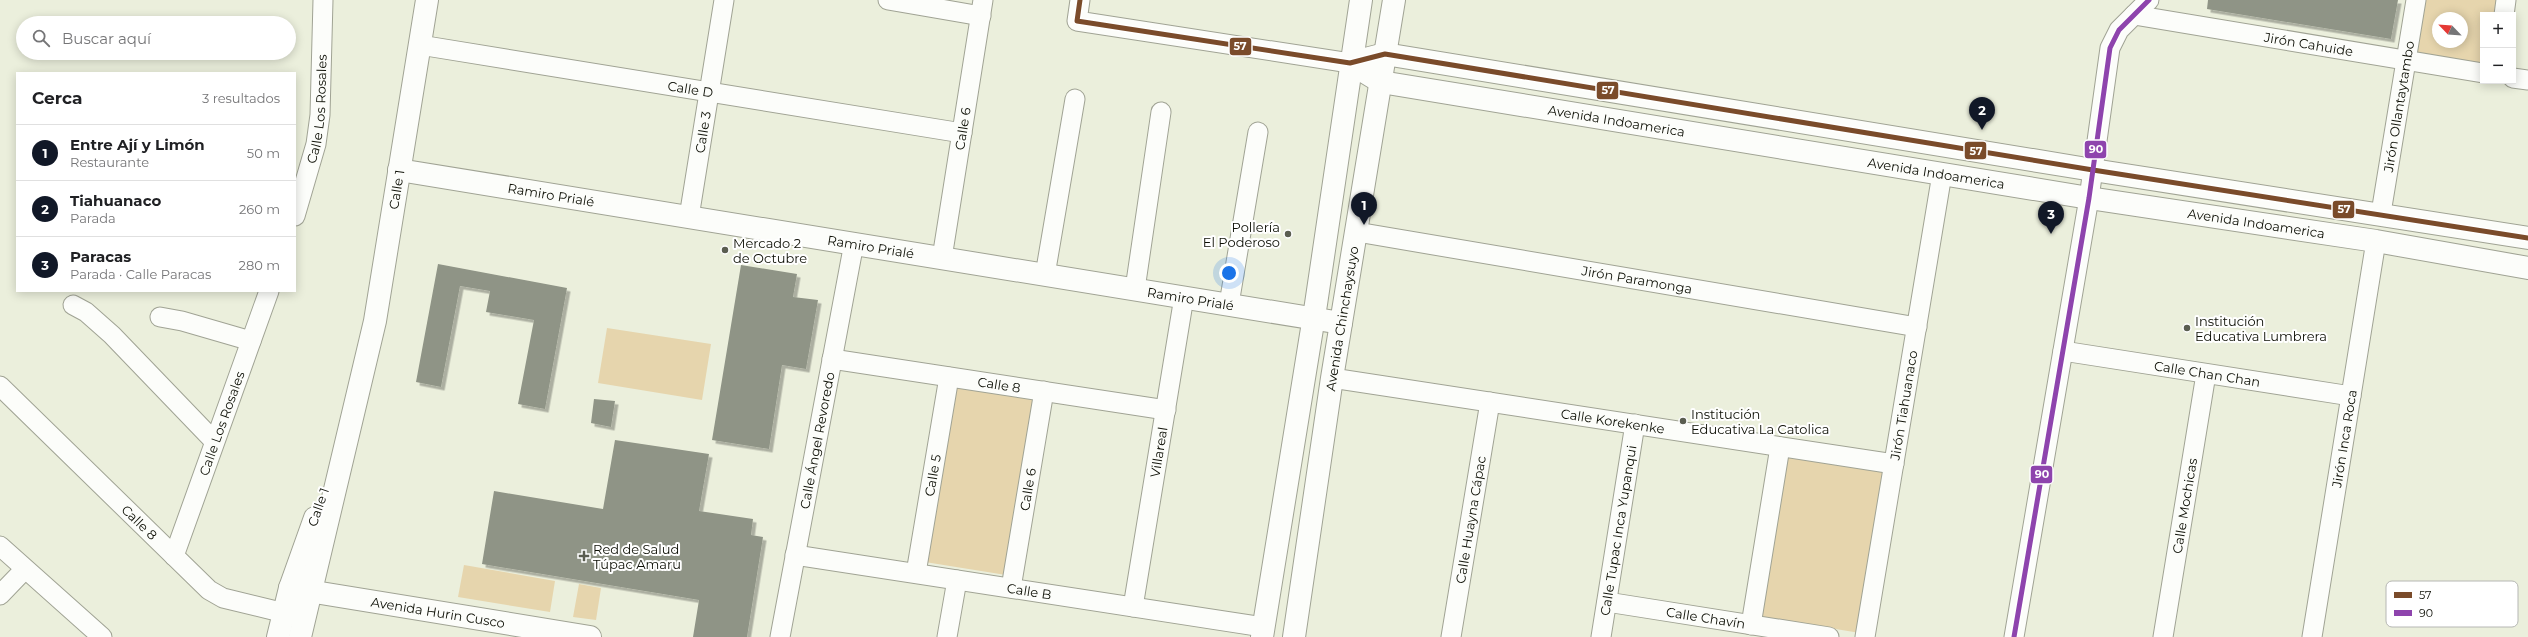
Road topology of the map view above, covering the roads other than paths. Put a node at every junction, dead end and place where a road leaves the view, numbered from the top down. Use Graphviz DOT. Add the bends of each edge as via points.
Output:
graph roads {
  1 [pos="323,0"];
  2 [pos="427,0"];
  3 [pos="724,0"];
  4 [pos="888,0"];
  5 [pos="1080,0"];
  6 [pos="1361,0"];
  7 [pos="1394,0"];
  8 [pos="2149,0"];
  9 [pos="2416,0"];
  10 [pos="2506,0"];
  11 [pos="982,8"];
  12 [pos="2504,12"];
  13 [pos="2134,16"];
  14 [pos="420,45"];
  15 [pos="1386,54"];
  16 [pos="2406,61"];
  17 [pos="1350,63"];
  18 [pos="2480,73"];
  19 [pos="2516,78"];
  20 [pos="2528,80"];
  21 [pos="1381,82"];
  22 [pos="709,92"];
  23 [pos="1075,99"];
  24 [pos="1161,112"];
  25 [pos="1258,132"];
  26 [pos="962,133"];
  27 [pos="399,170"];
  28 [pos="2093,170"];
  29 [pos="1942,174"];
  30 [pos="2089,198"];
  31 [pos="296,213"];
  32 [pos="2381,213"];
  33 [pos="689,217"];
  34 [pos="1357,232"];
  35 [pos="2528,238"];
  36 [pos="2384,242"];
  37 [pos="854,243"];
  38 [pos="2528,255"];
  39 [pos="942,258"];
  40 [pos="2528,268"];
  41 [pos="1045,275"];
  42 [pos="1135,289"];
  43 [pos="269,292"];
  44 [pos="1184,297"];
  45 [pos="1229,304"];
  46 [pos="73,305"];
  47 [pos="160,317"];
  48 [pos="1313,318"];
  49 [pos="1341,323"];
  50 [pos="1916,327"];
  51 [pos="251,341"];
  52 [pos="2063,351"];
  53 [pos="832,359"];
  54 [pos="2206,374"];
  55 [pos="949,377"];
  56 [pos="1332,378"];
  57 [pos="0,386"];
  58 [pos="1044,392"];
  59 [pos="2351,396"];
  60 [pos="1490,402"];
  61 [pos="1166,410"];
  62 [pos="1635,424"];
  63 [pos="214,441"];
  64 [pos="1780,447"];
  65 [pos="1894,464"];
  66 [pos="0,546"];
  67 [pos="795,554"];
  68 [pos="174,556"];
  69 [pos="25,569"];
  70 [pos="916,573"];
  71 [pos="957,580"];
  72 [pos="1011,588"];
  73 [pos="300,590"];
  74 [pos="0,595"];
  75 [pos="1607,602"];
  76 [pos="1133,607"];
  77 [pos="296,623"];
  78 [pos="1751,625"];
  79 [pos="1262,632"];
  80 [pos="102,637"];
  81 [pos="278,637"];
  82 [pos="590,637"];
  83 [pos="780,637"];
  84 [pos="948,637"];
  85 [pos="1294,637"];
  86 [pos="1451,637"];
  87 [pos="1601,637"];
  88 [pos="1829,637"];
  89 [pos="1865,637"];
  90 [pos="2014,637"];
  91 [pos="2163,637"];
  92 [pos="2312,637"];
  1 -- 31 [label="street, Calle Los Rosales" via="320,115 316,144"];
  2 -- 14 [label="street, Calle 1"];
  3 -- 22 [label="street, Calle 3"];
  4 -- 11 [label="street"];
  5 -- 17 [label="street, Avenida Indoamerica" via="1076,21"];
  6 -- 17 [label="street"];
  7 -- 15 [label="street, Avenida Chinchaysuyo"];
  8 -- 13 [label="street"];
  9 -- 16 [label="street, Jirón Ollantaytambo"];
  10 -- 12 [label="street"];
  11 -- 26 [label="street, Calle 6"];
  13 -- 16 [label="street, Jirón Cahuide"];
  13 -- 28 [label="street" via="2118,30 2110,48"];
  14 -- 22 [label="street, Calle D"];
  14 -- 27 [label="street, Calle 1"];
  15 -- 17 [label="street, Avenida Indoamerica"];
  15 -- 21 [label="street, Avenida Chinchaysuyo"];
  15 -- 28 [label="street, Avenida Indoamerica"];
  16 -- 18 [label="street, Jirón Cahuide"];
  16 -- 32 [label="street, Jirón Ollantaytambo"];
  17 -- 21 [label="street, Avenida Indoamerica"];
  17 -- 48 [label="street"];
  19 -- 20 [label="street"];
  21 -- 29 [label="street, Avenida Indoamerica"];
  21 -- 34 [label="street, Avenida Chinchaysuyo"];
  22 -- 26 [label="street, Calle D"];
  22 -- 33 [label="street, Calle 3"];
  23 -- 41 [label="street"];
  24 -- 42 [label="street"];
  25 -- 45 [label="street"];
  26 -- 39 [label="street, Calle 6"];
  27 -- 33 [label="street, Ramiro Prialé"];
  27 -- 73 [label="street, Calle 1" via="363,379"];
  28 -- 30 [label="street"];
  28 -- 32 [label="street, Avenida Indoamerica"];
  29 -- 30 [label="street, Avenida Indoamerica"];
  29 -- 50 [label="street, Jirón Tiahuanaco"];
  30 -- 36 [label="street, Avenida Indoamerica"];
  30 -- 52 [label="street"];
  32 -- 35 [label="street, Avenida Indoamerica"];
  33 -- 37 [label="street, Ramiro Prialé"];
  34 -- 49 [label="street, Avenida Chinchaysuyo"];
  34 -- 50 [label="street, Jirón Paramonga"];
  36 -- 38 [label="street" via="2446,241"];
  36 -- 40 [label="street, Avenida Indoamerica"];
  36 -- 59 [label="street, Jirón Inca Roca"];
  37 -- 39 [label="street, Ramiro Prialé"];
  37 -- 53 [label="street, Calle Ángel Revoredo"];
  39 -- 41 [label="street, Ramiro Prialé"];
  41 -- 42 [label="street, Ramiro Prialé"];
  42 -- 44 [label="street, Ramiro Prialé"];
  43 -- 51 [label="street, Calle Los Rosales"];
  44 -- 45 [label="street, Ramiro Prialé"];
  44 -- 61 [label="street, Villareal"];
  45 -- 48 [label="street, Ramiro Prialé"];
  46 -- 63 [label="street" via="112,335"];
  47 -- 51 [label="street" via="182,320"];
  48 -- 49 [label="street, Ramiro Prialé"];
  48 -- 79 [label="street"];
  49 -- 56 [label="street, Avenida Chinchaysuyo"];
  50 -- 65 [label="street, Jirón Tiahuanaco"];
  51 -- 63 [label="street, Calle Los Rosales"];
  52 -- 54 [label="street, Calle Chan Chan"];
  52 -- 90 [label="street"];
  53 -- 55 [label="street, Calle 8"];
  53 -- 67 [label="street, Calle Ángel Revoredo"];
  54 -- 59 [label="street, Calle Chan Chan"];
  54 -- 91 [label="street, Calle Mochicas"];
  55 -- 58 [label="street, Calle 8"];
  55 -- 70 [label="street, Calle 5"];
  56 -- 60 [label="street, Calle Korekenke"];
  56 -- 85 [label="street, Avenida Chinchaysuyo"];
  57 -- 68 [label="street, Calle 8"];
  58 -- 61 [label="street, Calle 8"];
  58 -- 72 [label="street, Calle 6"];
  59 -- 92 [label="street, Jirón Inca Roca"];
  60 -- 62 [label="street, Calle Korekenke"];
  60 -- 86 [label="street, Calle Huayna Cápac"];
  61 -- 76 [label="street, Villareal"];
  62 -- 64 [label="street, Calle Korekenke"];
  62 -- 75 [label="street, Calle Tupac Inca Yupanqui"];
  63 -- 68 [label="street, Calle Los Rosales"];
  64 -- 65 [label="street, Calle Korekenke"];
  64 -- 78 [label="street"];
  65 -- 89 [label="street, Jirón Tiahuanaco"];
  66 -- 69 [label="street"];
  67 -- 70 [label="street, Calle B"];
  67 -- 83 [label="street, Calle Ángel Revoredo"];
  68 -- 77 [label="street, Calle 8" via="209,590 223,598"];
  69 -- 74 [label="street"];
  69 -- 80 [label="street"];
  70 -- 71 [label="street, Calle B"];
  71 -- 72 [label="street, Calle B"];
  71 -- 84 [label="street"];
  72 -- 76 [label="street, Calle B"];
  73 -- 77 [label="street, Calle 1"];
  73 -- 82 [label="street, Avenida Hurin Cusco"];
  75 -- 78 [label="street, Calle Chavín"];
  75 -- 87 [label="street, Calle Tupac Inca Yupanqui"];
  76 -- 79 [label="street, Calle B"];
  77 -- 81 [label="street, Calle 1"];
  78 -- 88 [label="street, Calle Chavín"];
}
